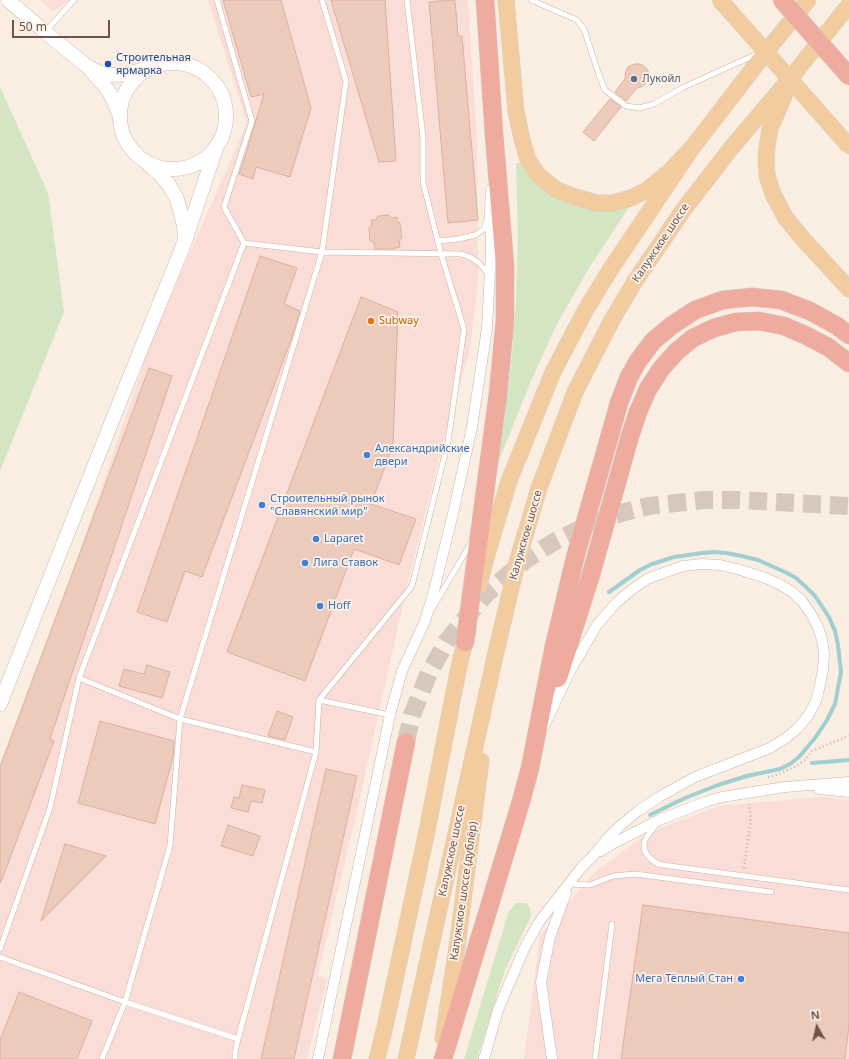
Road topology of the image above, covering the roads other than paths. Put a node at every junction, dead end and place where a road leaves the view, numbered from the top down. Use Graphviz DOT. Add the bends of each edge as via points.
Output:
graph roads {
  1 [pos="8,0"];
  2 [pos="74,0"];
  3 [pos="217,0"];
  4 [pos="322,0"];
  5 [pos="407,0"];
  6 [pos="485,0"];
  7 [pos="506,0"];
  8 [pos="531,0"];
  9 [pos="720,0"];
  10 [pos="782,0"];
  11 [pos="808,0"];
  12 [pos="849,6"];
  13 [pos="45,32"];
  14 [pos="769,48"];
  15 [pos="88,67"];
  16 [pos="152,68"];
  17 [pos="793,75"];
  18 [pos="849,76"];
  19 [pos="120,117"];
  20 [pos="494,134"];
  21 [pos="218,145"];
  22 [pos="849,146"];
  23 [pos="692,148"];
  24 [pos="144,160"];
  25 [pos="490,211"];
  26 [pos="185,241"];
  27 [pos="438,241"];
  28 [pos="244,243"];
  29 [pos="322,252"];
  30 [pos="441,254"];
  31 [pos="490,276"];
  32 [pos="849,289"];
  33 [pos="849,335"];
  34 [pos="849,363"];
  35 [pos="509,481"];
  36 [pos="498,499"];
  37 [pos="483,524"];
  38 [pos="425,621"];
  39 [pos="465,642"];
  40 [pos="496,652"];
  41 [pos="78,678"];
  42 [pos="319,700"];
  43 [pos="0,704"];
  44 [pos="390,715"];
  45 [pos="180,719"];
  46 [pos="543,728"];
  47 [pos="406,742"];
  48 [pos="316,752"];
  49 [pos="530,768"];
  50 [pos="849,782"];
  51 [pos="799,786"];
  52 [pos="849,792"];
  53 [pos="659,820"];
  54 [pos="593,856"];
  55 [pos="569,884"];
  56 [pos="849,890"];
  57 [pos="771,892"];
  58 [pos="612,924"];
  59 [pos="0,949"];
  60 [pos="0,957"];
  61 [pos="125,1002"];
  62 [pos="238,1039"];
  63 [pos="102,1059"];
  64 [pos="235,1059"];
  65 [pos="318,1059"];
  66 [pos="342,1059"];
  67 [pos="377,1059"];
  68 [pos="406,1059"];
  69 [pos="440,1059"];
  70 [pos="444,1059"];
  71 [pos="484,1059"];
  72 [pos="552,1059"];
  73 [pos="595,1059"];
  1 -- 13 [label="street"];
  2 -- 13 [label="lane"];
  3 -- 28 [label="lane" via="252,120 224,207"];
  4 -- 29 [label="lane" via="346,81"];
  5 -- 27 [label="lane" via="423,137 423,182"];
  6 -- 20 [label="highway"];
  7 -- 23 [label="main road" via="516,111 528,160 539,176 557,190 575,198 597,203 613,203 647,190"];
  8 -- 14 [label="lane" via="576,20 584,29 605,90 626,106 639,108 654,104 682,88"];
  9 -- 22 [label="main road, bridge"];
  10 -- 18 [label="highway, bridge"];
  11 -- 14 [label="main road"];
  12 -- 17 [label="main road"];
  13 -- 15 [label="street"];
  14 -- 23 [label="main road"];
  15 -- 16 [label="street" via="101,73 112,74 126,74"];
  15 -- 19 [label="street" via="111,95"];
  16 -- 19 [label="street" via="135,79 129,87 122,102"];
  16 -- 21 [label="street" via="162,64 183,64 202,72 217,86 222,95 226,115"];
  17 -- 32 [label="main road" via="770,129 766,146 767,176 785,217"];
  17 -- 40 [label="main road, Калужское шоссе" via="732,147 680,215 635,280 612,320 575,392 539,488 518,559"];
  19 -- 24 [label="street" via="124,137 136,154"];
  20 -- 25 [label="street"];
  20 -- 37 [label="highway" via="505,266 505,321"];
  21 -- 24 [label="street" via="203,160 184,168 164,168"];
  21 -- 26 [label="street"];
  23 -- 35 [label="main road" via="614,263 586,311 553,372"];
  24 -- 26 [label="street" via="159,173 177,199"];
  25 -- 27 [label="lane" via="484,229 475,235"];
  25 -- 31 [label="street"];
  26 -- 43 [label="street"];
  27 -- 30 [label="lane"];
  28 -- 29 [label="lane"];
  28 -- 41 [label="lane"];
  29 -- 30 [label="lane"];
  29 -- 45 [label="lane"];
  30 -- 31 [label="lane" via="461,254 470,257"];
  30 -- 42 [label="lane" via="464,329 448,442 412,586"];
  31 -- 38 [label="street" via="487,328 472,427"];
  33 -- 49 [label="highway" via="810,311 781,300 752,297 723,300 695,310 671,326 653,341 638,361 619,403 575,558 554,646"];
  34 -- 46 [label="highway" via="805,334 759,321 736,322 714,328 693,338 661,369 648,389 634,424 590,578"];
  35 -- 36 [label="lane"];
  35 -- 39 [label="main road" via="485,561"];
  37 -- 38 [label="lane"];
  37 -- 39 [label="highway"];
  38 -- 44 [label="street" via="402,671"];
  39 -- 67 [label="main road"];
  40 -- 68 [label="main road, Калужское шоссе"];
  40 -- 69 [label="main road, Калужское шоссе (дублёр)"];
  41 -- 45 [label="lane"];
  41 -- 59 [label="lane" via="50,808"];
  42 -- 44 [label="lane"];
  42 -- 48 [label="lane"];
  44 -- 65 [label="street"];
  45 -- 48 [label="lane"];
  45 -- 61 [label="lane" via="170,846"];
  46 -- 49 [label="highway"];
  46 -- 54 [label="street" via="570,671 597,625 616,603 647,579 702,564 737,569 766,578 792,592 812,614 818,626 824,653 820,685 816,701 797,729 770,748 695,777 659,797 621,825"];
  47 -- 66 [label="highway"];
  48 -- 62 [label="lane"];
  49 -- 70 [label="highway"];
  50 -- 51 [label="street"];
  51 -- 52 [label="street"];
  51 -- 53 [label="street" via="722,797"];
  53 -- 54 [label="street"];
  53 -- 56 [label="lane" via="645,840 644,846 648,856 656,863"];
  54 -- 55 [label="street"];
  55 -- 57 [label="lane" via="590,885 613,876 635,874"];
  55 -- 71 [label="street" via="539,922 524,949 498,1010"];
  55 -- 72 [label="street" via="550,937 541,982"];
  58 -- 73 [label="lane"];
  60 -- 61 [label="lane"];
  61 -- 62 [label="lane"];
  61 -- 63 [label="lane"];
  62 -- 64 [label="lane"];
}
